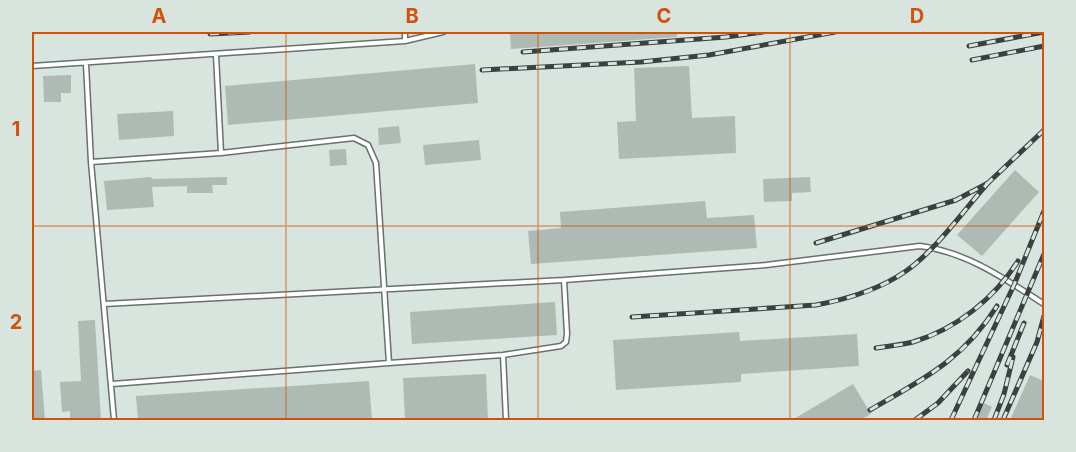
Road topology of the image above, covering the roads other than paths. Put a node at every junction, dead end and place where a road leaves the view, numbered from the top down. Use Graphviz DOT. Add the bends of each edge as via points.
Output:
graph roads {
  1 [pos="405,32"];
  2 [pos="443,32"];
  3 [pos="405,41"];
  4 [pos="216,55"];
  5 [pos="86,64"];
  6 [pos="32,66"];
  7 [pos="221,153"];
  8 [pos="91,162"];
  9 [pos="564,280"];
  10 [pos="385,290"];
  11 [pos="104,304"];
  12 [pos="1044,304"];
  13 [pos="503,355"];
  14 [pos="389,363"];
  15 [pos="112,384"];
  16 [pos="114,420"];
  17 [pos="506,420"];
  1 -- 3 [label="lane"];
  2 -- 3 [label="lane"];
  3 -- 4 [label="lane"];
  4 -- 5 [label="lane"];
  4 -- 7 [label="lane"];
  5 -- 6 [label="lane"];
  5 -- 8 [label="lane"];
  7 -- 8 [label="lane"];
  7 -- 10 [label="lane" via="354,138 368,145 376,163"];
  8 -- 11 [label="lane"];
  9 -- 10 [label="lane"];
  9 -- 12 [label="lane" via="766,265 920,246 941,249 978,263"];
  9 -- 13 [label="lane" via="566,342"];
  10 -- 11 [label="lane"];
  10 -- 14 [label="lane"];
  11 -- 15 [label="lane"];
  13 -- 14 [label="lane"];
  13 -- 17 [label="lane"];
  14 -- 15 [label="lane"];
  15 -- 16 [label="lane"];
}
